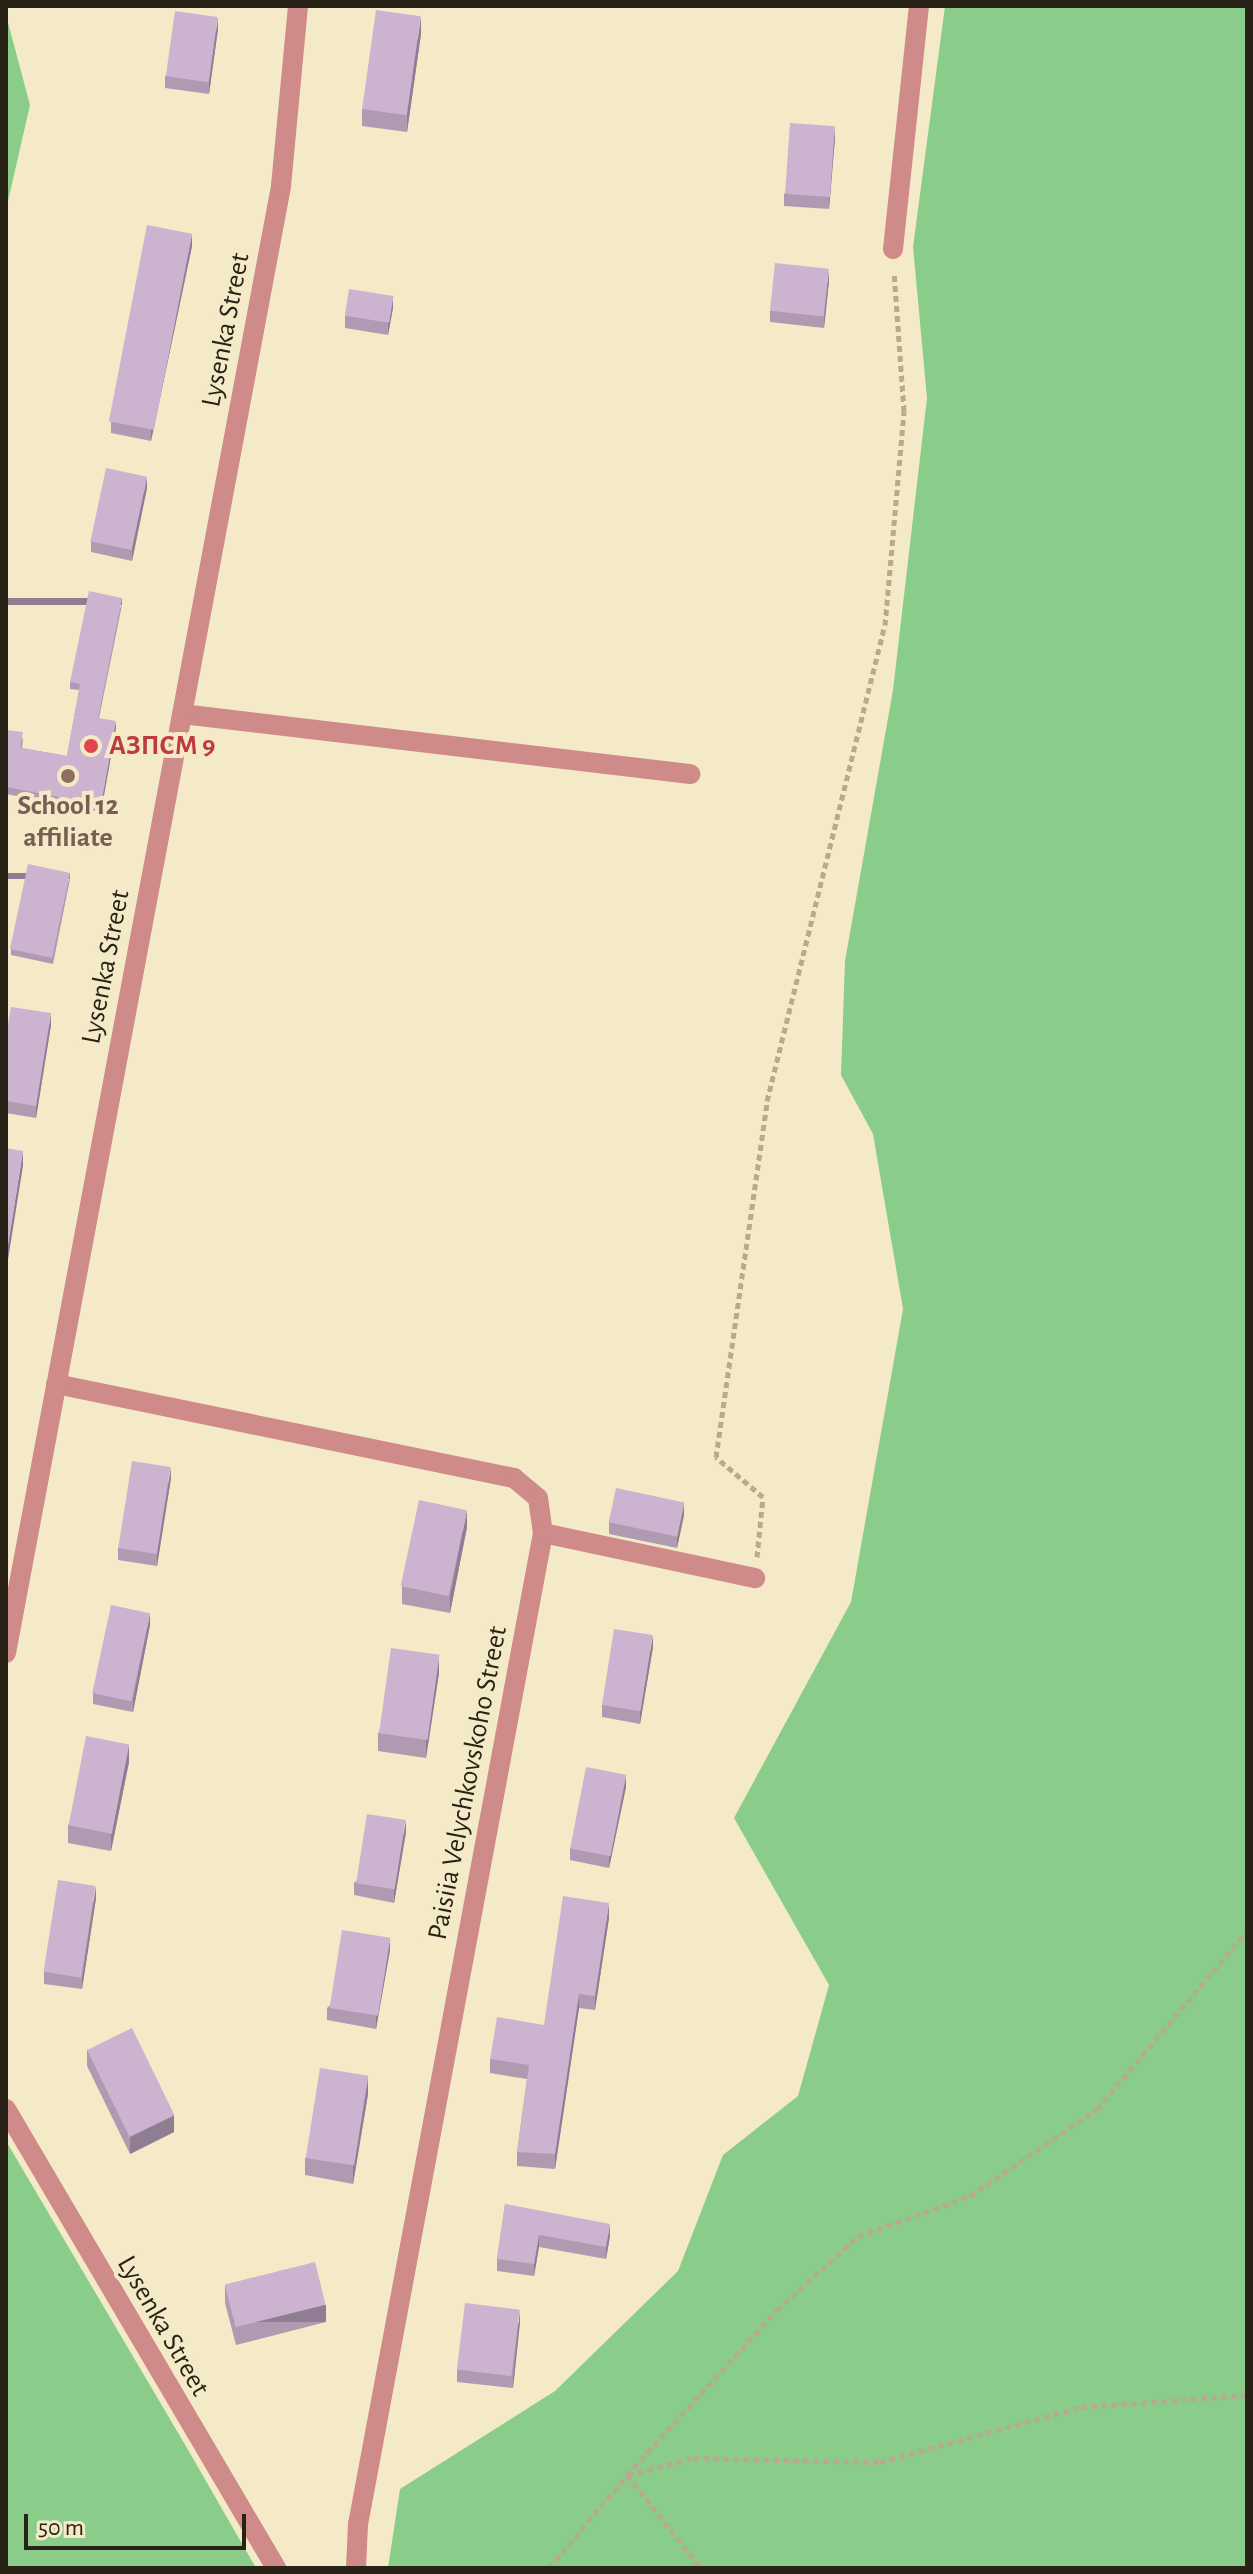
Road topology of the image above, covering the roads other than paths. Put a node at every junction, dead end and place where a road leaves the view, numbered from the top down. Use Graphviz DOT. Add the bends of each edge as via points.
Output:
graph roads {
  1 [pos="298,6"];
  2 [pos="919,6"];
  3 [pos="893,249"];
  4 [pos="182,714"];
  5 [pos="690,774"];
  6 [pos="56,1384"];
  7 [pos="543,1533"];
  8 [pos="755,1578"];
  9 [pos="6,1653"];
  10 [pos="6,2109"];
  11 [pos="276,2568"];
  12 [pos="356,2568"];
  1 -- 4 [label="street, Lysenka Street" via="281,186"];
  2 -- 3 [label="street"];
  4 -- 5 [label="street"];
  4 -- 6 [label="street, Lysenka Street"];
  6 -- 7 [label="street, Paisiia Velychkovskoho Street" via="514,1478 538,1498"];
  6 -- 9 [label="street, Lysenka Street"];
  7 -- 8 [label="street"];
  7 -- 12 [label="street, Paisiia Velychkovskoho Street" via="361,2508"];
  10 -- 11 [label="street, Lysenka Street"];
}
